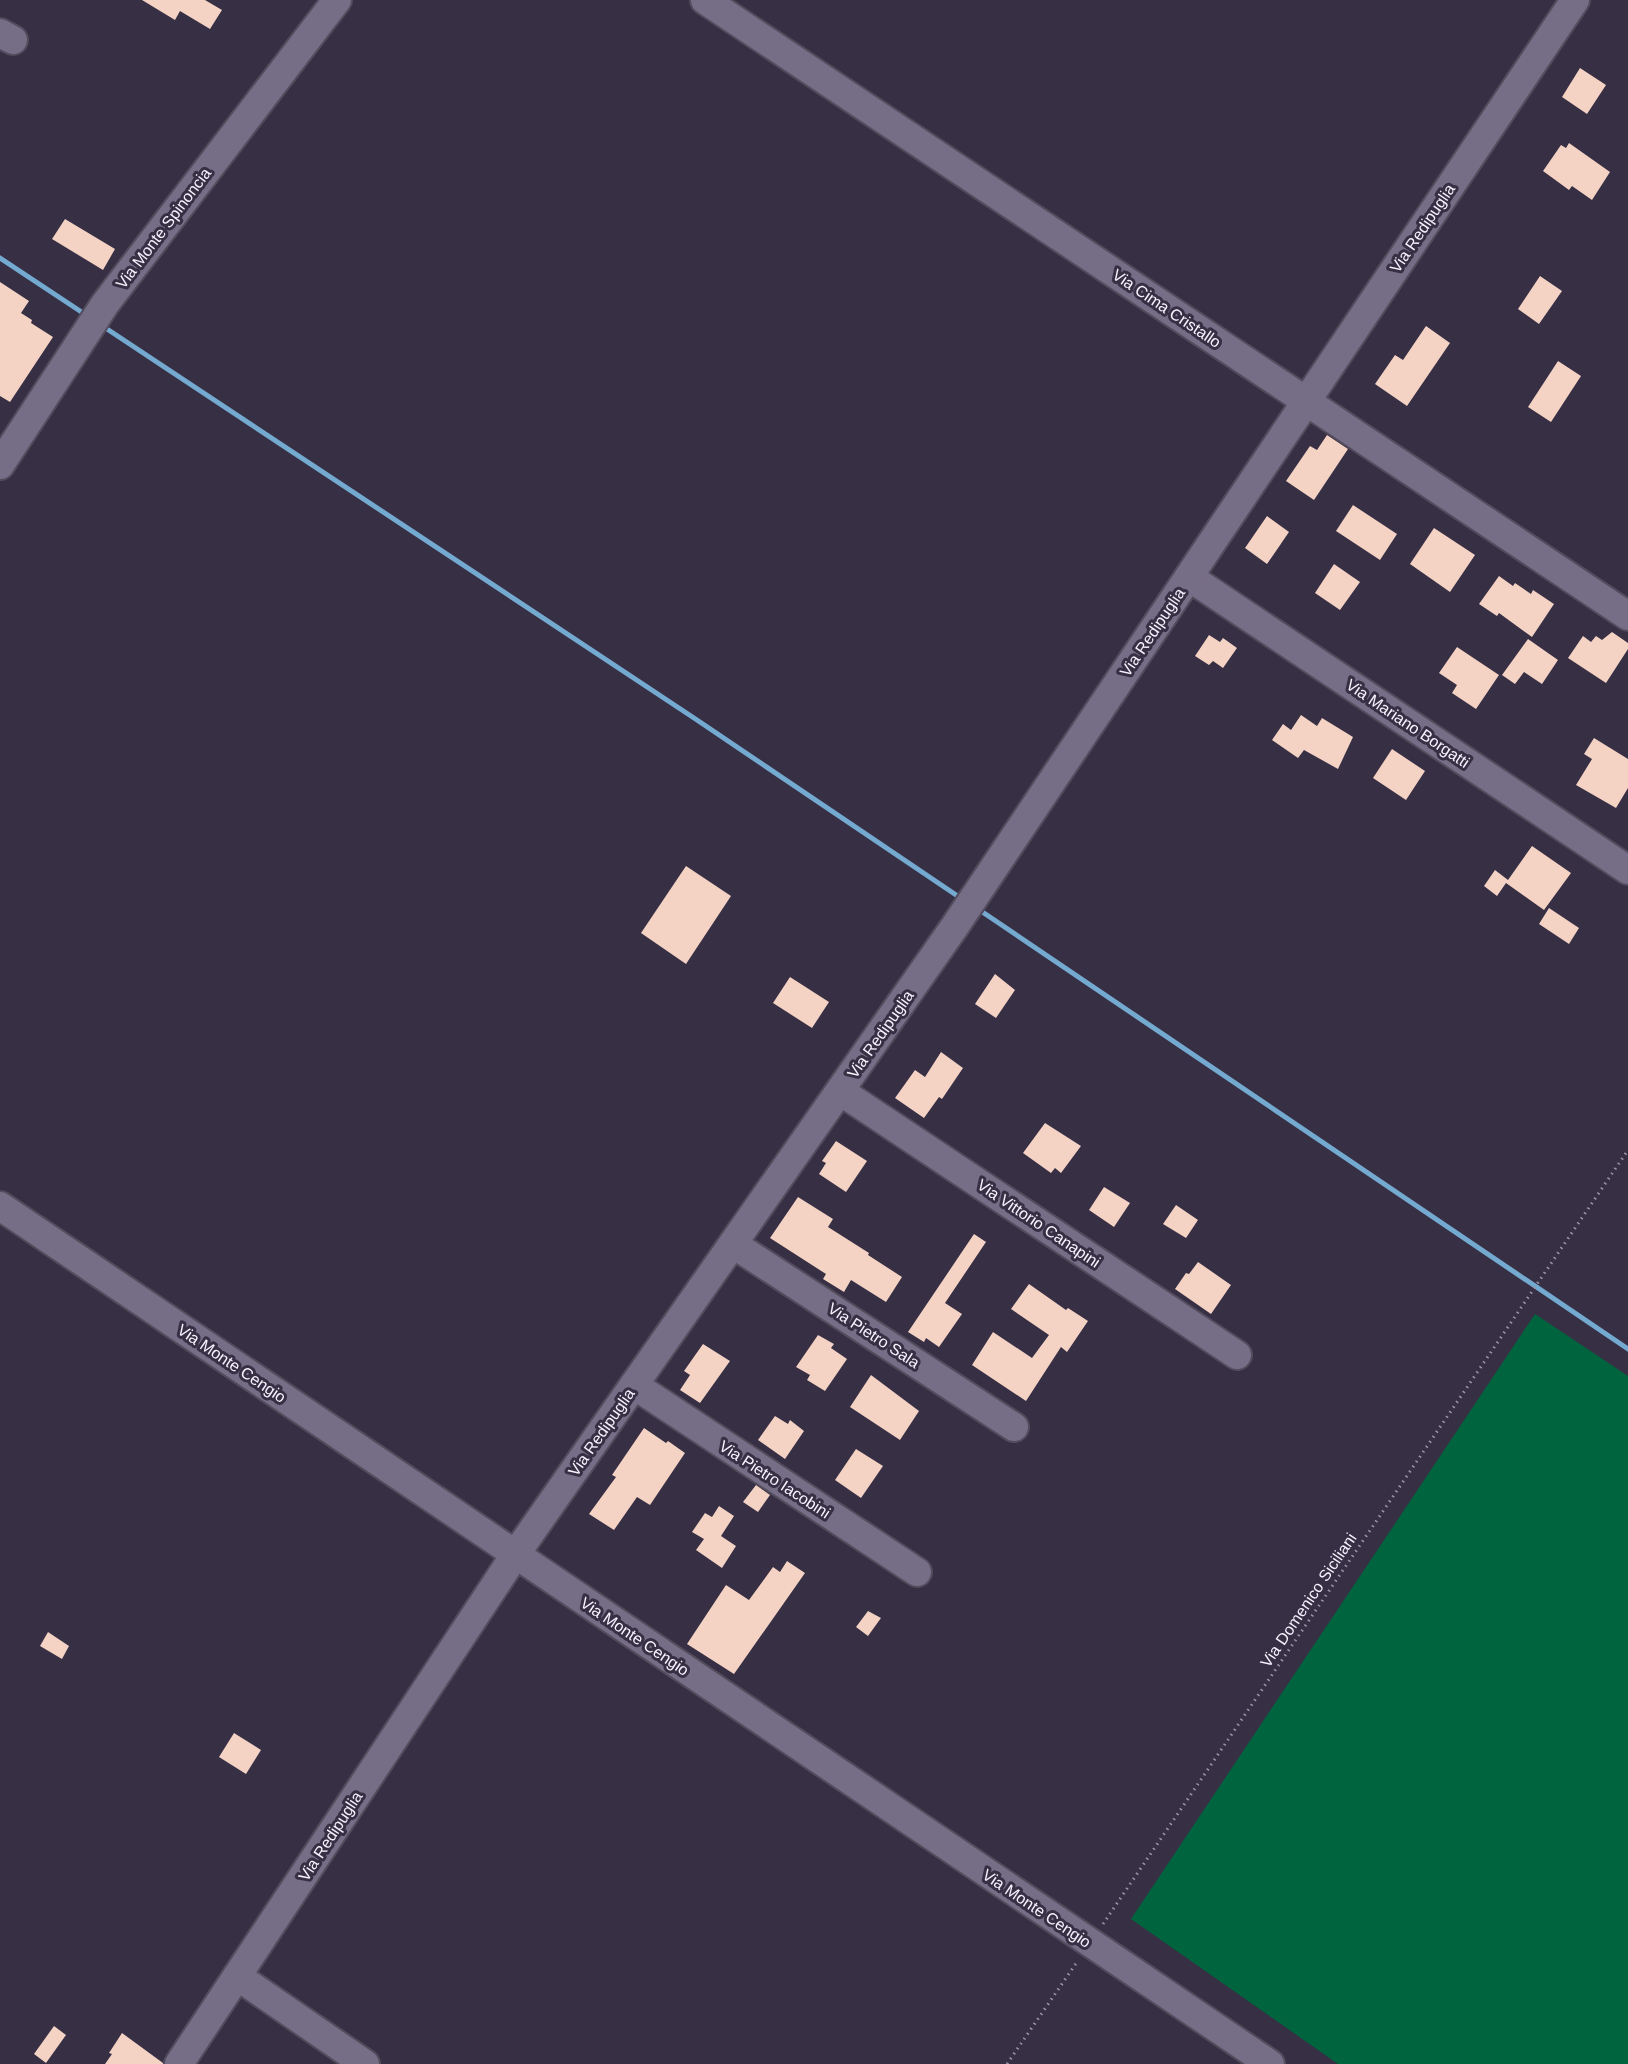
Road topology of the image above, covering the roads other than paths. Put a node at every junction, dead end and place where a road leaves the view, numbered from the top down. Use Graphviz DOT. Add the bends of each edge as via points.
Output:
graph roads {
  1 [pos="337,0"];
  2 [pos="705,0"];
  3 [pos="1575,0"];
  4 [pos="1306,401"];
  5 [pos="0,465"];
  6 [pos="1188,577"];
  7 [pos="1628,616"];
  8 [pos="1628,870"];
  9 [pos="840,1090"];
  10 [pos="0,1206"];
  11 [pos="733,1244"];
  12 [pos="1237,1355"];
  13 [pos="634,1385"];
  14 [pos="1014,1427"];
  15 [pos="515,1555"];
  16 [pos="917,1572"];
  17 [pos="237,1976"];
  18 [pos="179,2064"];
  19 [pos="365,2064"];
  20 [pos="1270,2064"];
  1 -- 5 [label="street, Via Monte Spinoncia" via="105,304"];
  2 -- 4 [label="street, Via Cima Cristallo"];
  3 -- 4 [label="street, Via Redipuglia"];
  4 -- 6 [label="street, Via Redipuglia"];
  4 -- 7 [label="street, Via Cima Cristallo"];
  6 -- 8 [label="street, Via Mariano Borgatti"];
  6 -- 9 [label="street, Via Redipuglia" via="956,926"];
  9 -- 11 [label="street, Via Redipuglia"];
  9 -- 12 [label="street, Via Vittorio Canapini"];
  10 -- 15 [label="street, Via Monte Cengio"];
  11 -- 13 [label="street, Via Redipuglia"];
  11 -- 14 [label="street, Via Pietro Sala"];
  13 -- 15 [label="street, Via Redipuglia"];
  13 -- 16 [label="street, Via Pietro Iacobini"];
  15 -- 17 [label="street, Via Redipuglia"];
  15 -- 20 [label="street, Via Monte Cengio"];
  17 -- 18 [label="street, Via Redipuglia"];
  17 -- 19 [label="street"];
}
